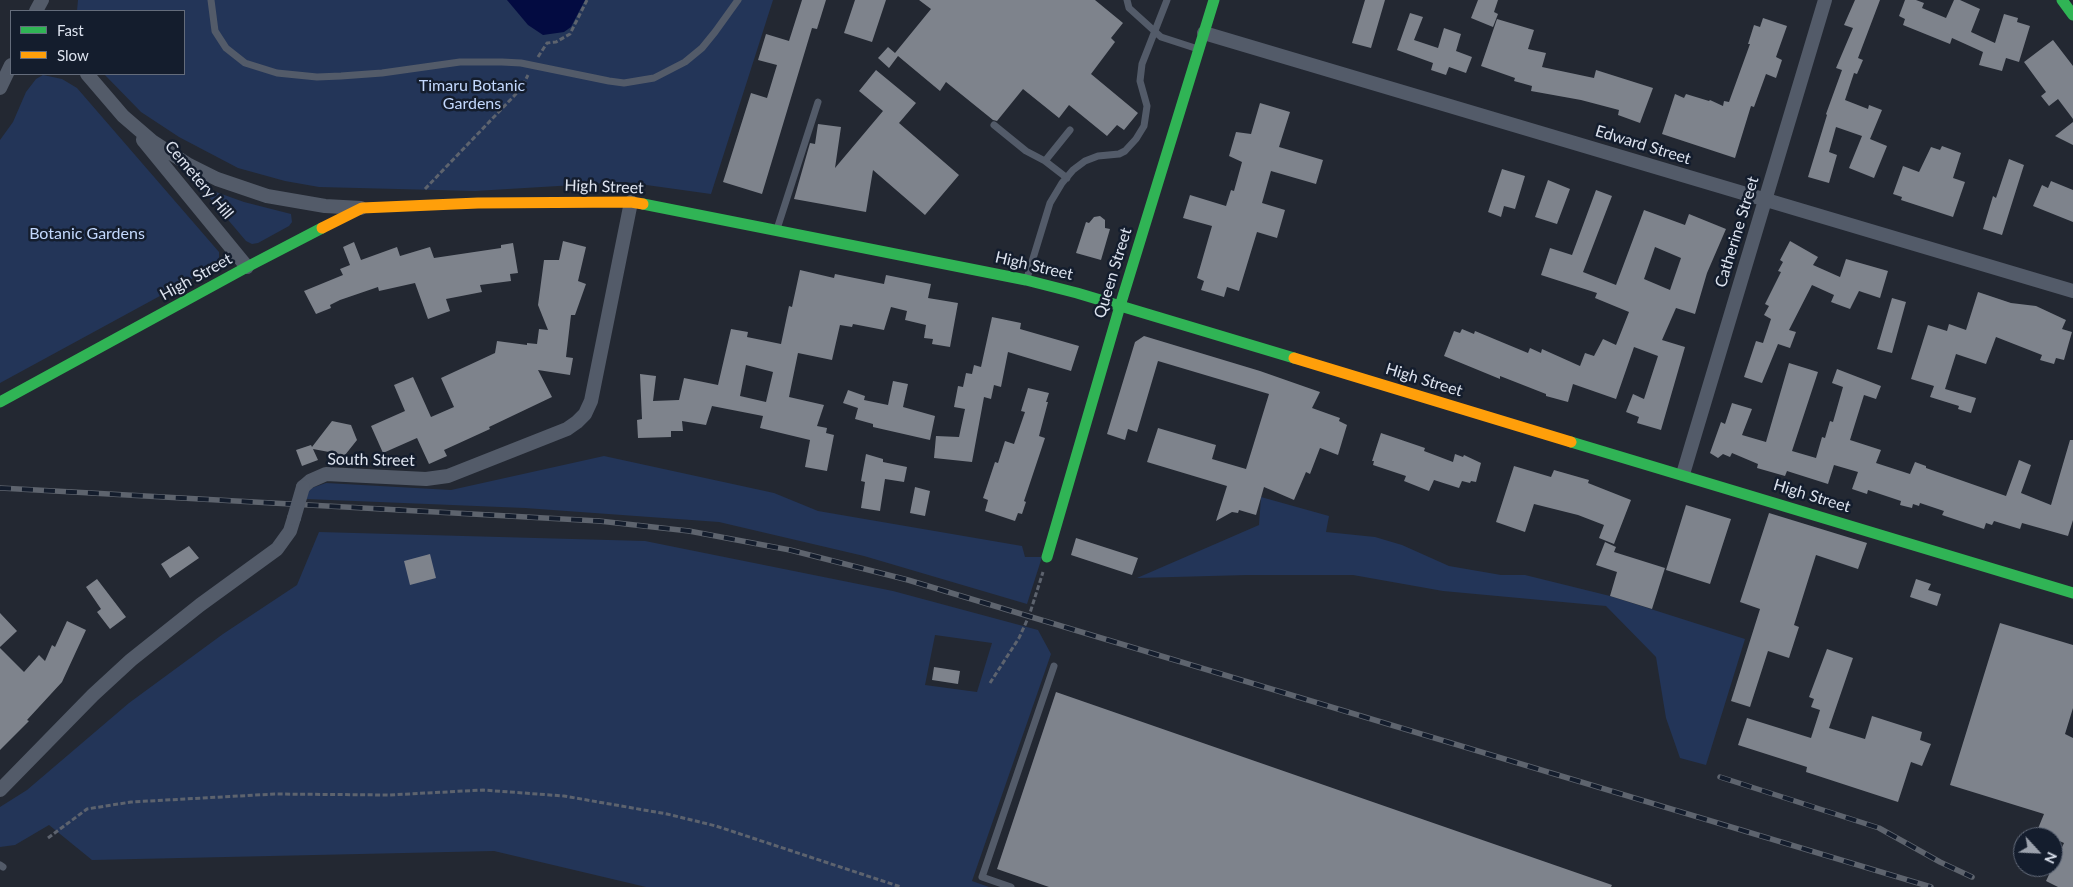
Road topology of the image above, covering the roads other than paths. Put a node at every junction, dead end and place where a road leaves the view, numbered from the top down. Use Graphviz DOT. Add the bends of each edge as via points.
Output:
graph roads {
  1 [pos="211,0"];
  2 [pos="738,0"];
  3 [pos="1127,0"];
  4 [pos="1167,0"];
  5 [pos="1214,0"];
  6 [pos="1825,0"];
  7 [pos="2062,0"];
  8 [pos="2073,14"];
  9 [pos="1154,31"];
  10 [pos="1204,33"];
  11 [pos="1199,50"];
  12 [pos="10,67"];
  13 [pos="88,75"];
  14 [pos="0,88"];
  15 [pos="818,102"];
  16 [pos="123,116"];
  17 [pos="994,125"];
  18 [pos="1070,130"];
  19 [pos="1045,161"];
  20 [pos="1067,178"];
  21 [pos="1765,200"];
  22 [pos="631,202"];
  23 [pos="362,208"];
  24 [pos="777,229"];
  25 [pos="247,267"];
  26 [pos="1026,280"];
  27 [pos="2073,291"];
  28 [pos="1120,306"];
  29 [pos="0,402"];
  30 [pos="1683,474"];
  31 [pos="1048,557"];
  32 [pos="2073,593"];
  33 [pos="1054,666"];
  34 [pos="0,790"];
  35 [pos="1011,887"];
  1 -- 2 [label="lane" via="214,31 226,48 245,63 276,73 340,76 478,61 532,65 624,83 654,78 685,62 702,48"];
  3 -- 9 [label="lane" via="1129,8"];
  4 -- 9 [label="lane"];
  5 -- 10 [label="street, Queen Street"];
  6 -- 21 [label="street, Catherine Street"];
  7 -- 8 [label="street"];
  9 -- 11 [label="lane" via="1170,41"];
  9 -- 20 [label="lane" via="1140,80 1147,106 1144,126 1125,151 1085,161"];
  10 -- 11 [label="street, Queen Street"];
  10 -- 21 [label="street, Edward Street"];
  11 -- 28 [label="street, Queen Street"];
  12 -- 14 [label="street"];
  13 -- 16 [label="street, Cemetery Hill"];
  15 -- 24 [label="lane"];
  16 -- 23 [label="street, Cemetery Hill" via="171,154 233,185 296,202"];
  16 -- 25 [label="street, Cemetery Hill"];
  17 -- 19 [label="lane" via="1026,151"];
  18 -- 19 [label="lane"];
  19 -- 20 [label="lane"];
  20 -- 26 [label="lane" via="1050,203"];
  21 -- 27 [label="street, Edward Street"];
  21 -- 30 [label="street, Catherine Street"];
  22 -- 23 [label="street, High Street"];
  22 -- 24 [label="street, High Street"];
  22 -- 34 [label="street, South Street, bridge" via="591,401 577,422 567,429 448,476 426,479 326,474 310,481 304,487 290,531 277,549 131,660"];
  23 -- 25 [label="street, High Street"];
  24 -- 26 [label="street, High Street"];
  25 -- 29 [label="street, High Street"];
  26 -- 28 [label="street, High Street"];
  28 -- 30 [label="street, High Street"];
  28 -- 31 [label="street, Queen Street"];
  30 -- 32 [label="street, High Street"];
  33 -- 35 [label="lane" via="982,877"];
}
